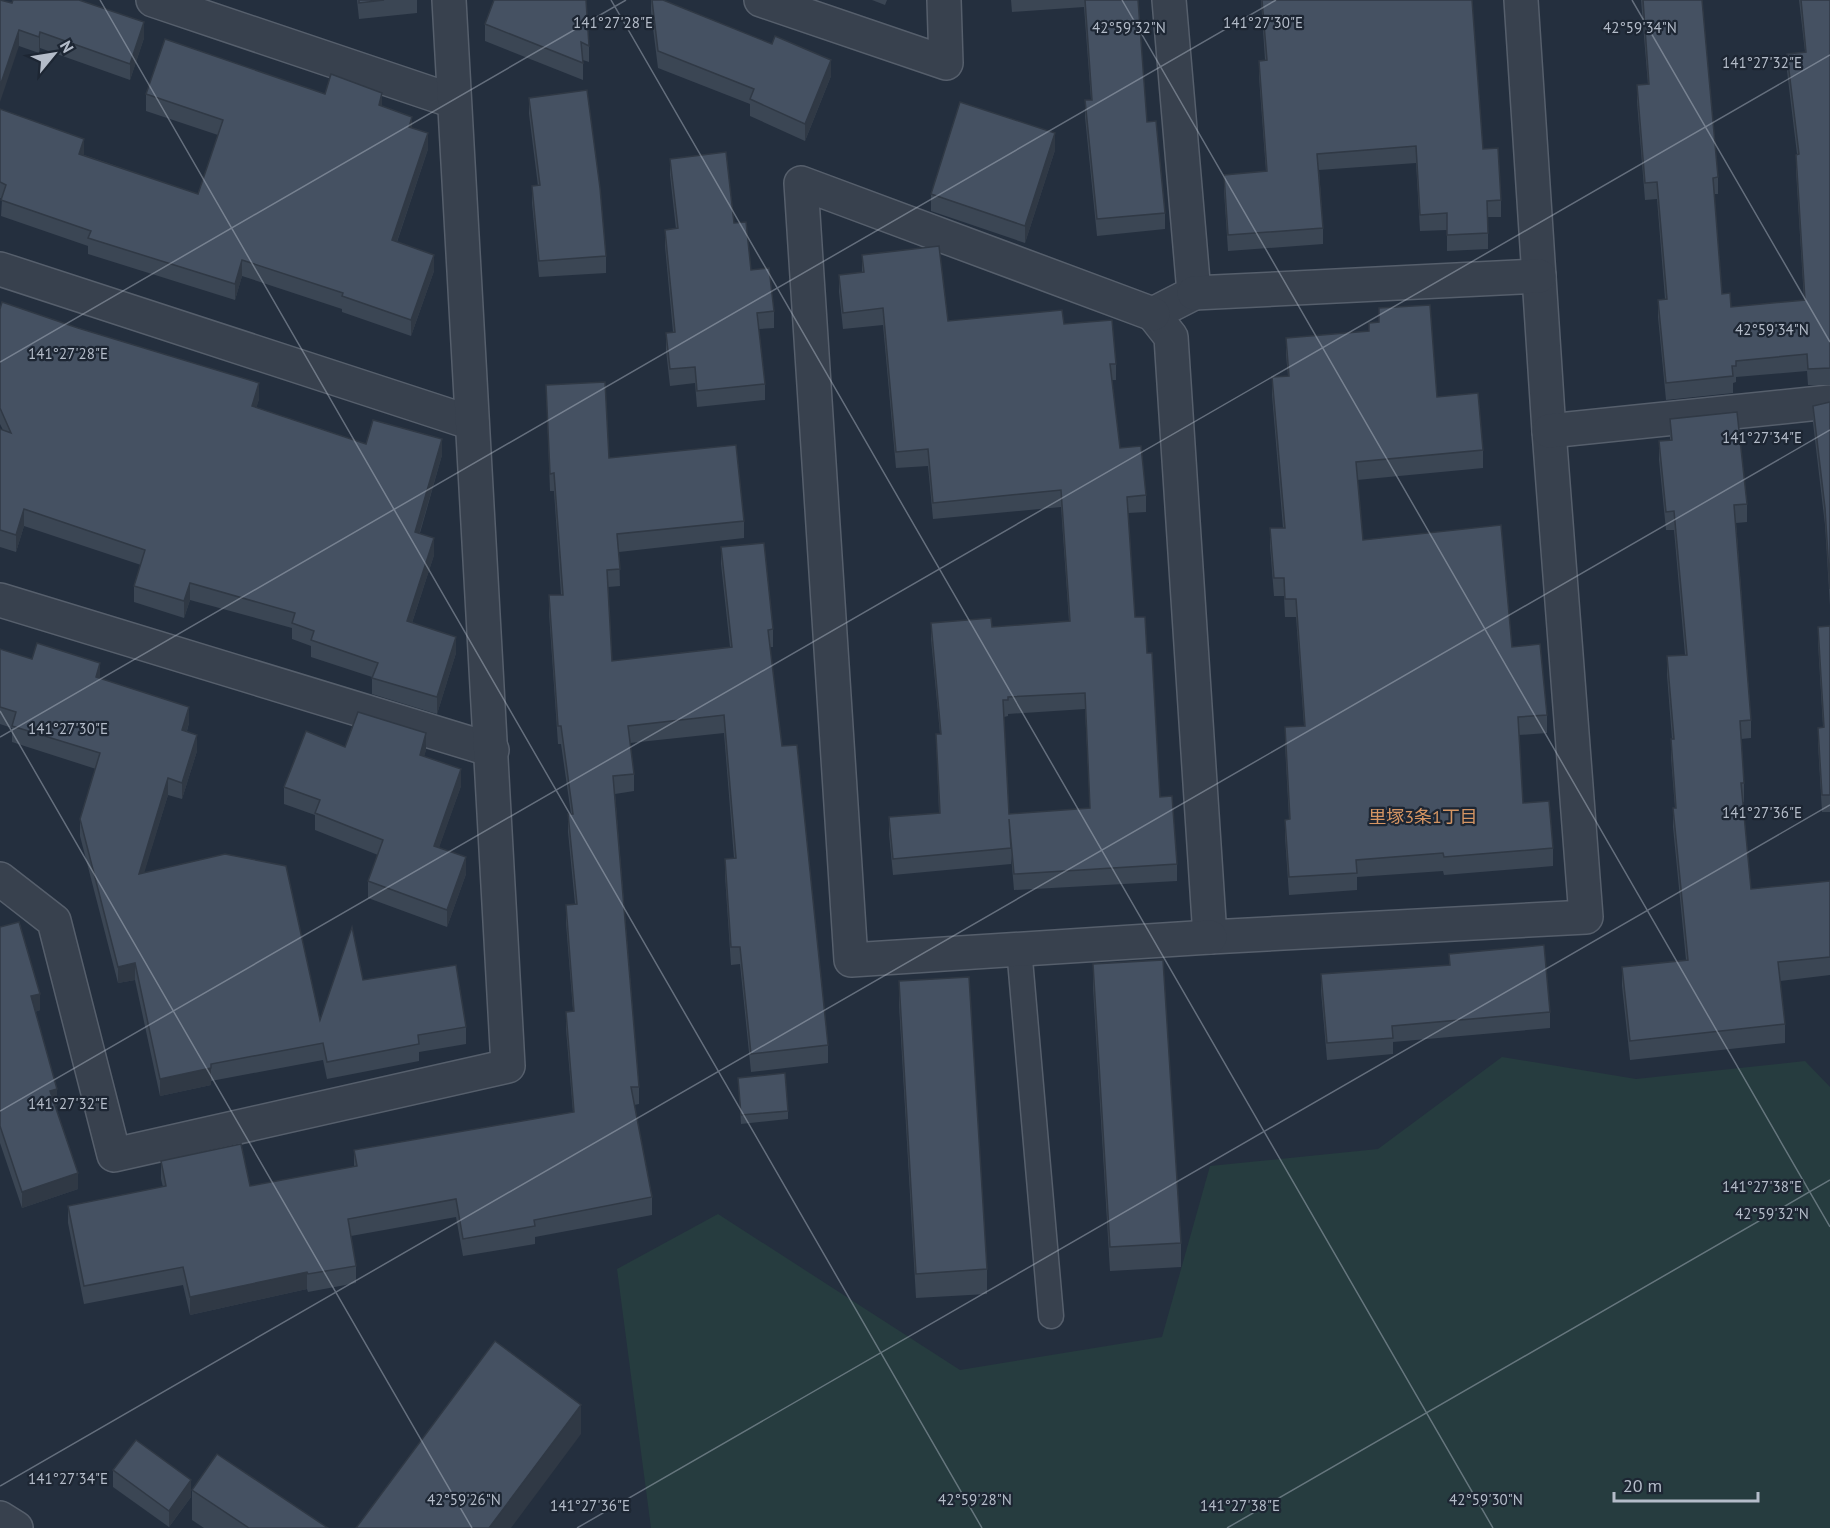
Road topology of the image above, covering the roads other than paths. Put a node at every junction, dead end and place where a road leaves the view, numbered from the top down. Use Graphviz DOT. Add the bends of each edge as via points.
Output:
graph roads {
  1 [pos="153,0"];
  2 [pos="449,0"];
  3 [pos="761,0"];
  4 [pos="944,0"];
  5 [pos="1168,0"];
  6 [pos="1521,0"];
  7 [pos="199,8"];
  8 [pos="453,101"];
  9 [pos="0,269"];
  10 [pos="1539,276"];
  11 [pos="1194,293"];
  12 [pos="1153,314"];
  13 [pos="1830,402"];
  14 [pos="472,423"];
  15 [pos="1550,431"];
  16 [pos="0,600"];
  17 [pos="492,750"];
  18 [pos="0,879"];
  19 [pos="1210,937"];
  20 [pos="1019,948"];
  21 [pos="1051,1316"];
  22 [pos="0,1518"];
  23 [pos="16,1528"];
  1 -- 7 [label="street"];
  2 -- 8 [label="street"];
  3 -- 4 [label="street" via="946,63"];
  5 -- 11 [label="street"];
  6 -- 10 [label="street"];
  7 -- 8 [label="street"];
  8 -- 14 [label="street"];
  9 -- 14 [label="street"];
  10 -- 11 [label="street"];
  10 -- 15 [label="street"];
  11 -- 12 [label="street"];
  12 -- 19 [label="street" via="1171,337"];
  12 -- 20 [label="street" via="801,183 851,960"];
  13 -- 15 [label="street"];
  14 -- 17 [label="street"];
  15 -- 19 [label="street" via="1586,917"];
  16 -- 17 [label="street"];
  17 -- 18 [label="street" via="508,1066 114,1155 54,921"];
  19 -- 20 [label="street"];
  20 -- 21 [label="lane"];
  22 -- 23 [label="street"];
}
